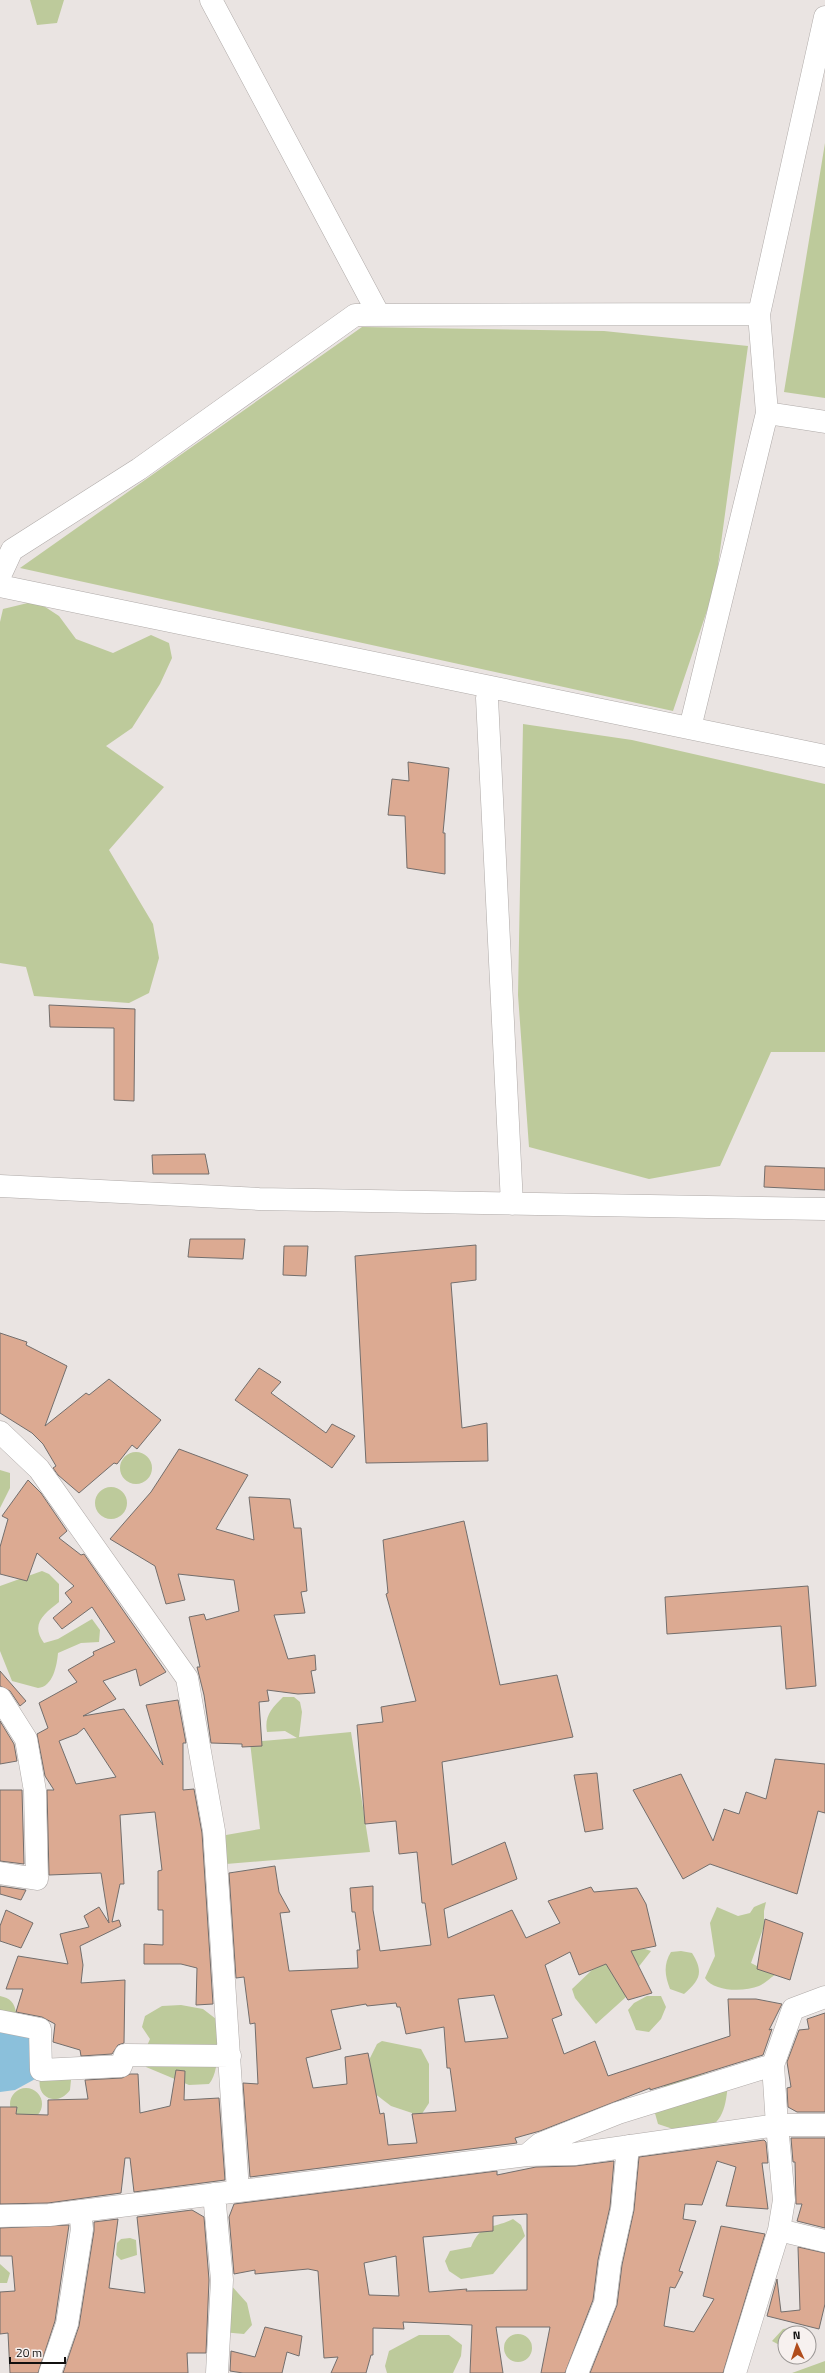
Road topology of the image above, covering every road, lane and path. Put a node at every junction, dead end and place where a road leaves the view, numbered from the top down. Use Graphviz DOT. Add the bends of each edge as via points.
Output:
graph roads {
  1 [pos="212,0"];
  2 [pos="825,17"];
  3 [pos="821,55"];
  4 [pos="759,314"];
  5 [pos="379,315"];
  6 [pos="767,413"];
  7 [pos="825,422"];
  8 [pos="0,576"];
  9 [pos="0,586"];
  10 [pos="487,698"];
  11 [pos="690,728"];
  12 [pos="825,756"];
  13 [pos="0,1186"];
  14 [pos="512,1204"];
  15 [pos="825,1209"];
  16 [pos="0,1432"];
  17 [pos="0,1698"];
  18 [pos="0,1873"];
  19 [pos="825,1997"];
  20 [pos="0,2021"];
  21 [pos="230,2056"];
  22 [pos="773,2065"];
  23 [pos="777,2125"];
  24 [pos="825,2125"];
  25 [pos="628,2146"];
  26 [pos="527,2155"];
  27 [pos="238,2191"];
  28 [pos="214,2194"];
  29 [pos="80,2211"];
  30 [pos="0,2216"];
  31 [pos="779,2230"];
  32 [pos="825,2241"];
  33 [pos="50,2373"];
  34 [pos="217,2373"];
  35 [pos="577,2373"];
  36 [pos="735,2373"];
  1 -- 5 [label="street"];
  2 -- 3 [label="street"];
  3 -- 4 [label="street"];
  4 -- 5 [label="street"];
  4 -- 6 [label="street"];
  5 -- 8 [label="street" via="355,315 139,469 12,550"];
  6 -- 7 [label="street"];
  6 -- 11 [label="street"];
  9 -- 11 [label="street"];
  10 -- 14 [label="street"];
  11 -- 12 [label="street"];
  13 -- 14 [label="street" via="259,1199"];
  14 -- 15 [label="street"];
  16 -- 21 [label="street" via="39,1469 187,1678 214,1831"];
  17 -- 18 [label="street" via="26,1739 35,1791 37,1879"];
  19 -- 22 [label="street" via="793,2009"];
  20 -- 21 [label="street" via="40,2029 41,2070 121,2066 125,2055"];
  21 -- 27 [label="street"];
  22 -- 23 [label="street"];
  22 -- 26 [label="street" via="618,2113 540,2144"];
  23 -- 24 [label="street"];
  23 -- 25 [label="street"];
  23 -- 31 [label="street" via="784,2200"];
  25 -- 26 [label="street" via="576,2154"];
  25 -- 35 [label="street" via="622,2209 610,2263 605,2302"];
  26 -- 27 [label="street"];
  27 -- 28 [label="street"];
  28 -- 29 [label="street"];
  28 -- 34 [label="street" via="222,2280"];
  29 -- 30 [label="street" via="49,2215"];
  29 -- 33 [label="street" via="82,2229 67,2324"];
  31 -- 32 [label="street"];
  31 -- 36 [label="street"];
}
